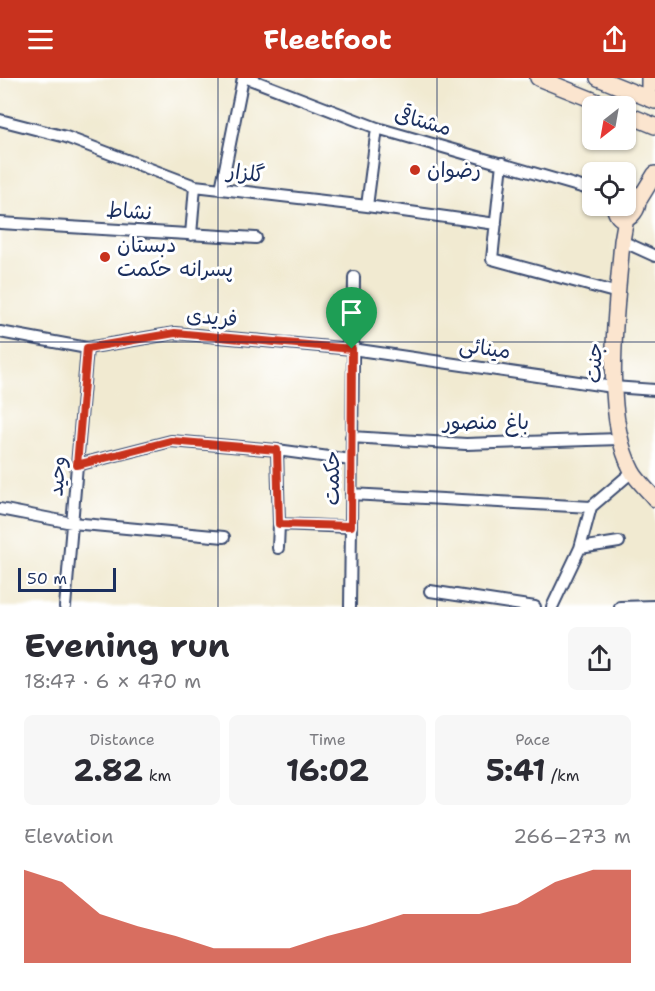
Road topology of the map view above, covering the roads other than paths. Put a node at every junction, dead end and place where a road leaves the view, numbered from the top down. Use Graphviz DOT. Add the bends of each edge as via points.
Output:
graph roads {
  1 [pos="245,78"];
  2 [pos="537,78"];
  3 [pos="598,78"];
  4 [pos="649,78"];
  5 [pos="583,96"];
  6 [pos="652,100"];
  7 [pos="636,118"];
  8 [pos="0,120"];
  9 [pos="655,126"];
  10 [pos="377,128"];
  11 [pos="502,163"];
  12 [pos="655,175"];
  13 [pos="195,186"];
  14 [pos="582,187"];
  15 [pos="221,189"];
  16 [pos="636,192"];
  17 [pos="367,206"];
  18 [pos="622,216"];
  19 [pos="634,216"];
  20 [pos="626,218"];
  21 [pos="0,223"];
  22 [pos="496,224"];
  23 [pos="191,235"];
  24 [pos="256,238"];
  25 [pos="622,241"];
  26 [pos="655,256"];
  27 [pos="354,277"];
  28 [pos="618,293"];
  29 [pos="0,332"];
  30 [pos="87,348"];
  31 [pos="352,349"];
  32 [pos="613,387"];
  33 [pos="655,390"];
  34 [pos="351,437"];
  35 [pos="620,439"];
  36 [pos="277,450"];
  37 [pos="351,460"];
  38 [pos="77,465"];
  39 [pos="632,472"];
  40 [pos="649,484"];
  41 [pos="351,494"];
  42 [pos="655,499"];
  43 [pos="591,507"];
  44 [pos="0,509"];
  45 [pos="72,523"];
  46 [pos="279,524"];
  47 [pos="351,526"];
  48 [pos="224,537"];
  49 [pos="620,542"];
  50 [pos="278,548"];
  51 [pos="580,548"];
  52 [pos="430,591"];
  53 [pos="655,606"];
  54 [pos="65,607"];
  55 [pos="350,607"];
  56 [pos="535,607"];
  57 [pos="552,607"];
  58 [pos="620,607"];
  1 -- 10 [label="street, مشتاقی"];
  1 -- 15 [label="street"];
  2 -- 5 [label="street"];
  3 -- 6 [label="street"];
  4 -- 6 [label="street"];
  7 -- 9 [label="street"];
  8 -- 13 [label="street, گلزار" via="66,137"];
  10 -- 11 [label="street, مشتاقی"];
  10 -- 17 [label="street"];
  11 -- 14 [label="street, مشتاقی"];
  11 -- 22 [label="street"];
  12 -- 16 [label="street"];
  13 -- 15 [label="street, گلزار"];
  13 -- 23 [label="street"];
  15 -- 17 [label="street, گلزار"];
  17 -- 22 [label="street, گلزار"];
  18 -- 20 [label="street"];
  19 -- 20 [label="street"];
  20 -- 25 [label="street, جنت"];
  21 -- 23 [label="street, نشاط"];
  22 -- 28 [label="street" via="492,259"];
  23 -- 24 [label="street, نشاط"];
  25 -- 26 [label="street"];
  25 -- 28 [label="street, جنت"];
  27 -- 31 [label="street, حکمت"];
  28 -- 32 [label="street, جنت"];
  29 -- 30 [label="street, فریدی"];
  30 -- 31 [label="street, فریدی" via="175,333"];
  30 -- 38 [label="street, وحید"];
  31 -- 32 [label="street, مینائی"];
  31 -- 34 [label="street, حکمت"];
  32 -- 33 [label="street, مینائی"];
  32 -- 35 [label="street, جنت"];
  34 -- 35 [label="street, باغ منصور" via="466,444"];
  34 -- 37 [label="street, حکمت"];
  35 -- 39 [label="street, جنت"];
  36 -- 37 [label="street"];
  36 -- 38 [label="street" via="171,441"];
  36 -- 46 [label="street"];
  37 -- 41 [label="street, حکمت"];
  38 -- 45 [label="street, وحید"];
  39 -- 40 [label="street, جنت"];
  39 -- 43 [label="street"];
  40 -- 42 [label="street, جنت"];
  41 -- 43 [label="street"];
  41 -- 47 [label="street, حکمت"];
  43 -- 51 [label="street"];
  44 -- 45 [label="street"];
  45 -- 48 [label="street"];
  45 -- 54 [label="street, وحید"];
  46 -- 47 [label="street"];
  46 -- 50 [label="street"];
  47 -- 55 [label="street, حکمت"];
  49 -- 51 [label="street"];
  51 -- 57 [label="street"];
  52 -- 56 [label="street"];
  53 -- 58 [label="street"];
}
